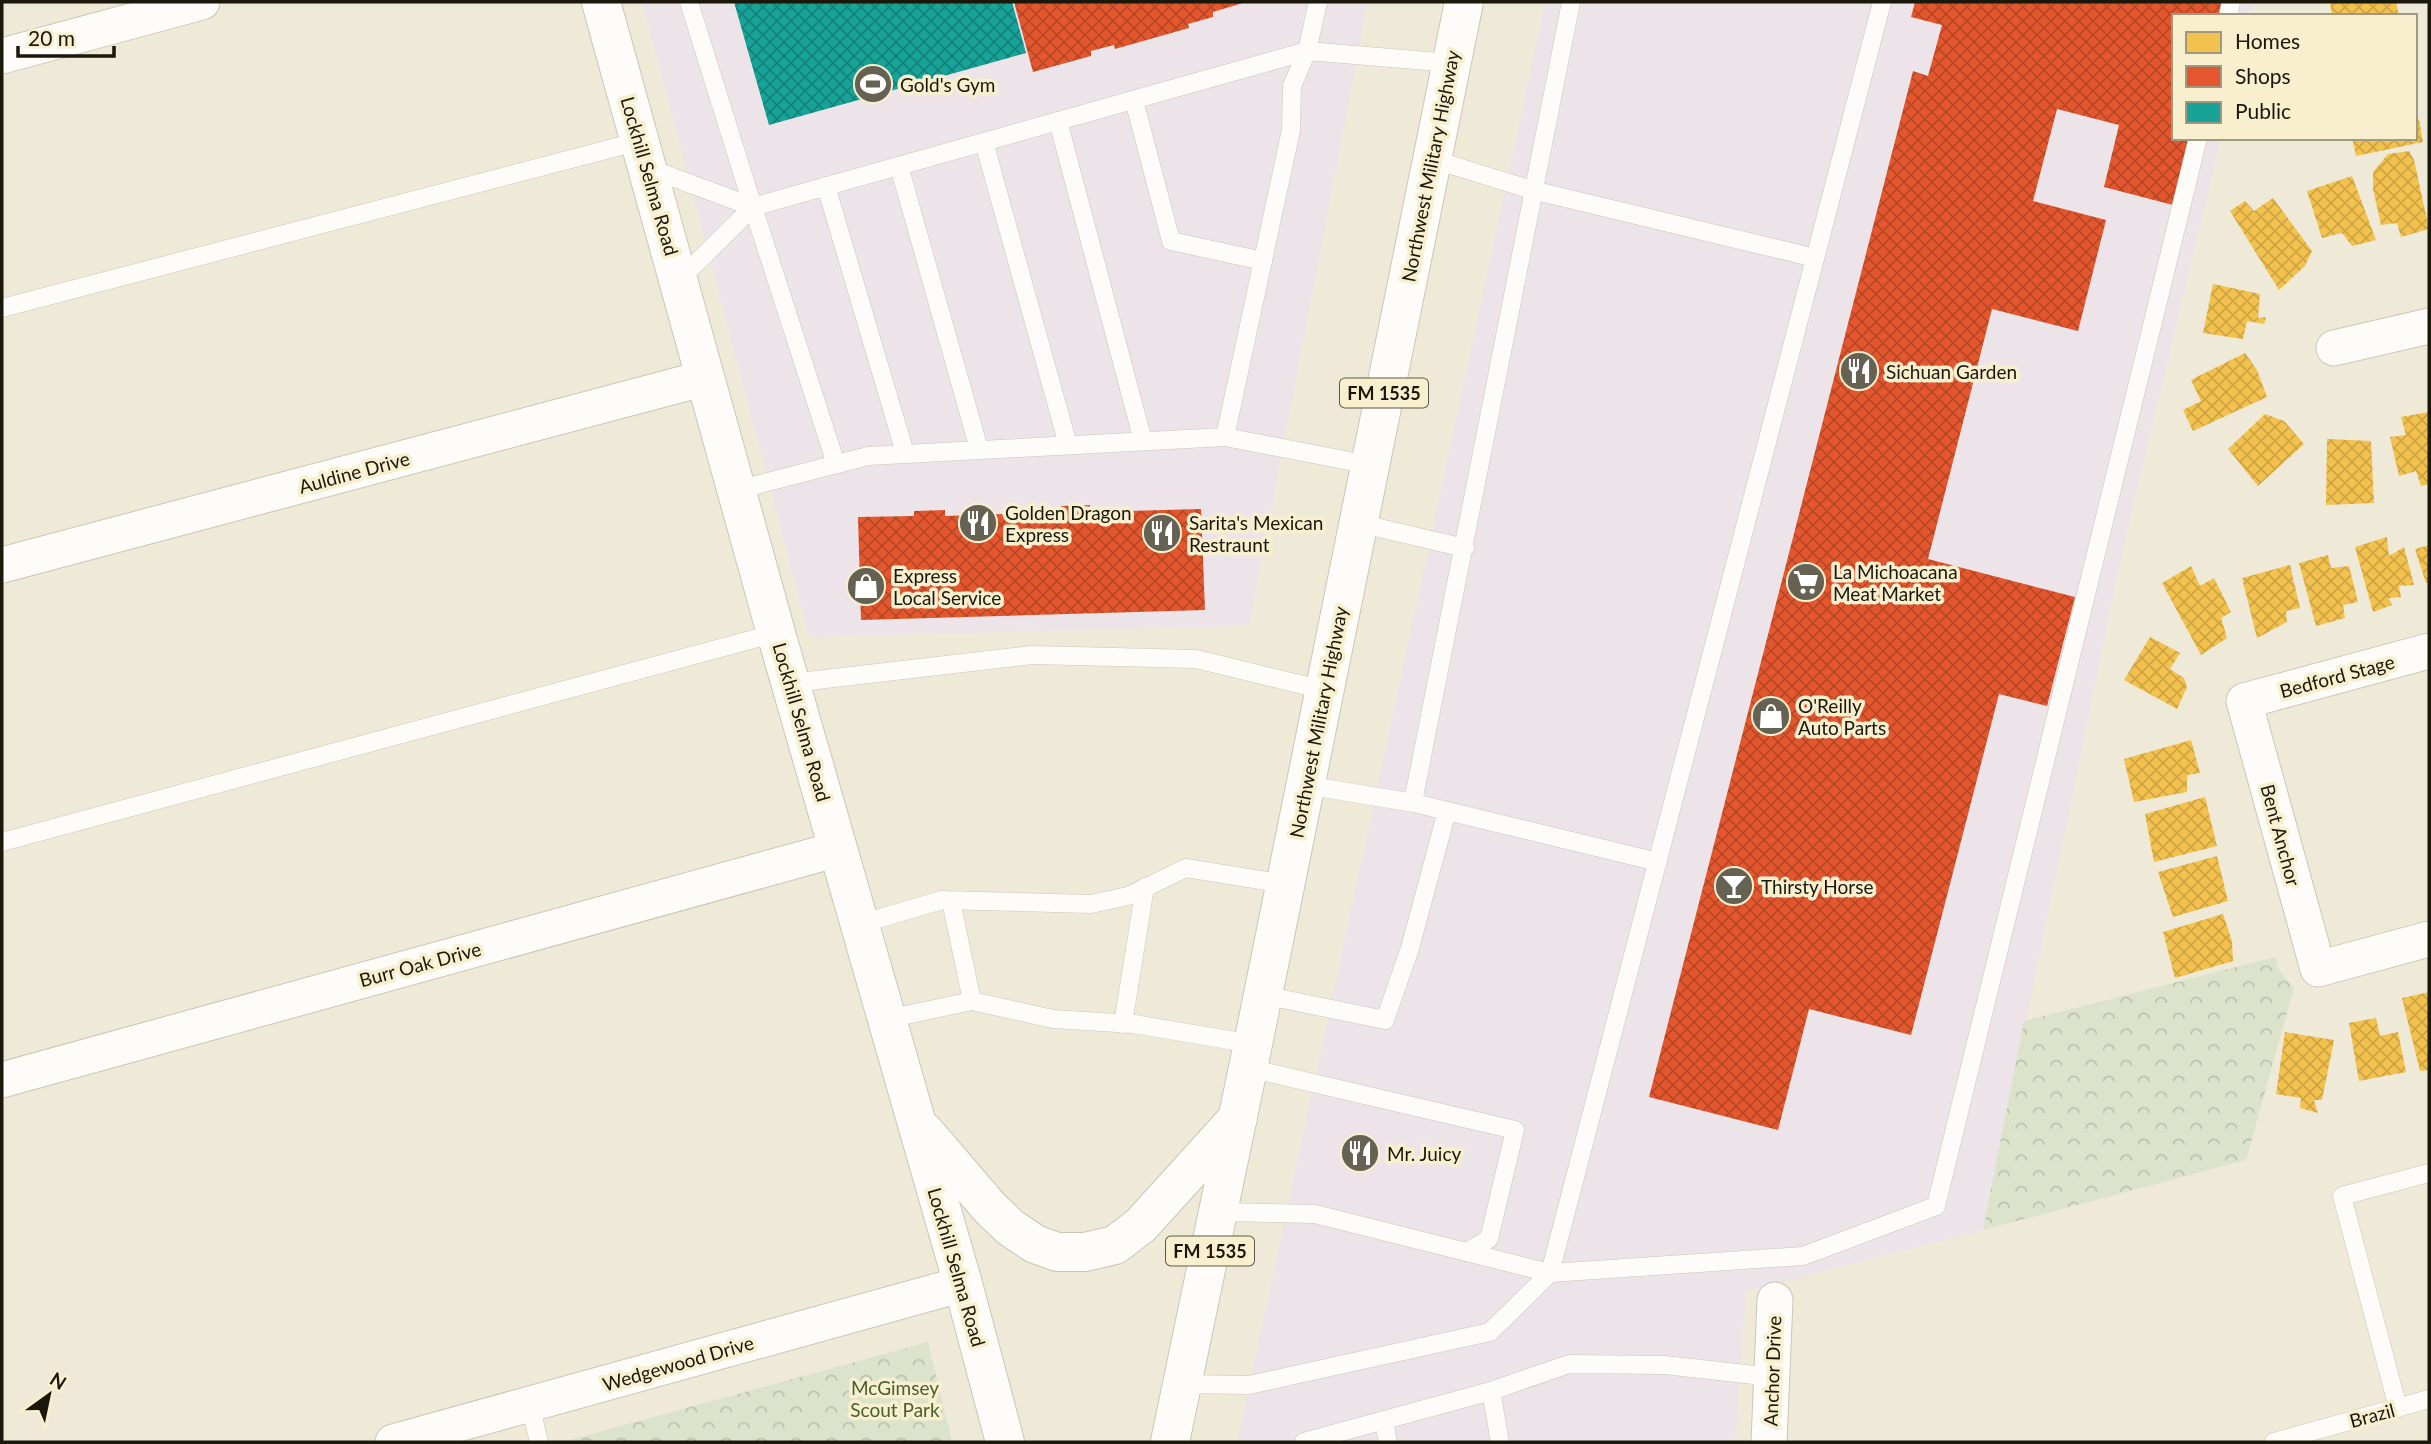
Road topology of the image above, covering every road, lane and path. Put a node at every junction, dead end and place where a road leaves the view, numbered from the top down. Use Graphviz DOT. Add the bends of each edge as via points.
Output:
graph roads {
  1 [pos="202,2"];
  2 [pos="601,2"];
  3 [pos="690,2"];
  4 [pos="1318,2"];
  5 [pos="1464,2"];
  6 [pos="1572,2"];
  7 [pos="1882,2"];
  8 [pos="1307,51"];
  9 [pos="2,56"];
  10 [pos="1451,63"];
  11 [pos="1134,100"];
  12 [pos="1058,121"];
  13 [pos="2198,140"];
  14 [pos="984,142"];
  15 [pos="643,154"];
  16 [pos="1432,159"];
  17 [pos="899,166"];
  18 [pos="826,186"];
  19 [pos="1532,190"];
  20 [pos="753,207"];
  21 [pos="1815,258"];
  22 [pos="1262,261"];
  23 [pos="678,280"];
  24 [pos="2,308"];
  25 [pos="2429,326"];
  26 [pos="2334,348"];
  27 [pos="705,379"];
  28 [pos="1225,437"];
  29 [pos="1143,441"];
  30 [pos="1068,445"];
  31 [pos="979,449"];
  32 [pos="905,453"];
  33 [pos="836,464"];
  34 [pos="1370,466"];
  35 [pos="737,490"];
  36 [pos="1358,523"];
  37 [pos="1465,548"];
  38 [pos="2,565"];
  39 [pos="776,633"];
  40 [pos="2429,651"];
  41 [pos="791,683"];
  42 [pos="1324,690"];
  43 [pos="2244,701"];
  44 [pos="1305,785"];
  45 [pos="1413,803"];
  46 [pos="1447,811"];
  47 [pos="2,842"];
  48 [pos="838,849"];
  49 [pos="1657,862"];
  50 [pos="1285,884"];
  51 [pos="1145,887"];
  52 [pos="951,901"];
  53 [pos="860,924"];
  54 [pos="2429,939"];
  55 [pos="1263,995"];
  56 [pos="972,1001"];
  57 [pos="887,1018"];
  58 [pos="1124,1024"];
  59 [pos="1251,1056"];
  60 [pos="2,1080"];
  61 [pos="1238,1118"];
  62 [pos="916,1121"];
  63 [pos="2429,1173"];
  64 [pos="1218,1212"];
  65 [pos="1466,1252"];
  66 [pos="1550,1273"];
  67 [pos="963,1284"];
  68 [pos="1775,1300"];
  69 [pos="1772,1377"];
  70 [pos="1183,1384"];
  71 [pos="1491,1391"];
  72 [pos="2429,1399"];
  73 [pos="530,1404"];
  74 [pos="2398,1408"];
  75 [pos="1384,1420"];
  76 [pos="393,1442"];
  77 [pos="539,1442"];
  78 [pos="1005,1442"];
  79 [pos="1170,1442"];
  80 [pos="1304,1442"];
  81 [pos="1388,1442"];
  82 [pos="1500,1442"];
  83 [pos="1769,1442"];
  84 [pos="2274,1442"];
  1 -- 9 [label="street"];
  2 -- 15 [label="main road, Lockhill Selma Road"];
  3 -- 20 [label="lane"];
  4 -- 8 [label="lane"];
  5 -- 10 [label="main road, Northwest Military Highway / FM 1535"];
  6 -- 19 [label="lane"];
  7 -- 21 [label="lane"];
  8 -- 10 [label="lane"];
  8 -- 11 [label="lane"];
  8 -- 22 [label="lane" via="1292,86 1291,130"];
  10 -- 16 [label="main road, Northwest Military Highway / FM 1535"];
  11 -- 12 [label="lane"];
  11 -- 22 [label="lane" via="1171,241"];
  12 -- 14 [label="lane"];
  12 -- 29 [label="lane"];
  13 -- 66 [label="lane" via="1936,1206 1803,1256"];
  14 -- 17 [label="lane"];
  14 -- 30 [label="lane"];
  15 -- 20 [label="lane"];
  15 -- 23 [label="main road, Lockhill Selma Road"];
  15 -- 24 [label="lane"];
  16 -- 19 [label="lane"];
  16 -- 34 [label="main road, Northwest Military Highway / FM 1535"];
  17 -- 18 [label="lane"];
  17 -- 31 [label="lane"];
  18 -- 20 [label="lane"];
  18 -- 32 [label="lane"];
  19 -- 21 [label="lane"];
  19 -- 37 [label="lane"];
  20 -- 23 [label="lane"];
  20 -- 33 [label="lane"];
  21 -- 49 [label="lane"];
  22 -- 28 [label="lane"];
  23 -- 27 [label="main road, Lockhill Selma Road"];
  25 -- 26 [label="street"];
  27 -- 35 [label="main road, Lockhill Selma Road"];
  27 -- 38 [label="street, Auldine Drive"];
  28 -- 29 [label="lane"];
  28 -- 34 [label="lane"];
  29 -- 30 [label="lane"];
  30 -- 31 [label="lane"];
  31 -- 32 [label="lane"];
  32 -- 33 [label="lane"];
  33 -- 35 [label="lane"];
  34 -- 36 [label="main road, Northwest Military Highway / FM 1535"];
  35 -- 39 [label="main road, Lockhill Selma Road"];
  36 -- 37 [label="lane"];
  36 -- 42 [label="main road, Northwest Military Highway / FM 1535"];
  37 -- 45 [label="lane"];
  39 -- 41 [label="main road, Lockhill Selma Road"];
  39 -- 47 [label="lane"];
  40 -- 43 [label="street, Bedford Stage"];
  41 -- 42 [label="lane" via="1032,655 1196,659"];
  41 -- 48 [label="main road, Lockhill Selma Road"];
  42 -- 44 [label="main road, Northwest Military Highway / FM 1535"];
  43 -- 54 [label="street, Bent Anchor" via="2318,969"];
  44 -- 45 [label="lane"];
  44 -- 50 [label="main road, Northwest Military Highway / FM 1535"];
  45 -- 46 [label="lane"];
  46 -- 49 [label="lane"];
  46 -- 55 [label="lane" via="1385,1020"];
  48 -- 53 [label="main road, Lockhill Selma Road"];
  48 -- 60 [label="street, Burr Oak Drive"];
  49 -- 66 [label="lane"];
  50 -- 51 [label="lane" via="1186,868"];
  50 -- 55 [label="main road, Northwest Military Highway / FM 1535"];
  51 -- 52 [label="lane" via="1091,904"];
  51 -- 58 [label="lane"];
  52 -- 53 [label="lane"];
  52 -- 56 [label="lane"];
  53 -- 57 [label="main road, Lockhill Selma Road"];
  55 -- 59 [label="main road, Northwest Military Highway / FM 1535"];
  56 -- 57 [label="lane"];
  56 -- 58 [label="lane" via="1053,1019"];
  57 -- 62 [label="main road, Lockhill Selma Road"];
  58 -- 59 [label="lane"];
  59 -- 61 [label="main road, Northwest Military Highway / FM 1535"];
  59 -- 65 [label="lane" via="1515,1130 1489,1239"];
  61 -- 62 [label="main road" via="1141,1225 1115,1245 1085,1252 1057,1252 1011,1228"];
  61 -- 64 [label="main road, Northwest Military Highway / FM 1535"];
  62 -- 67 [label="main road, Lockhill Selma Road"];
  63 -- 74 [label="lane" via="2342,1196"];
  64 -- 65 [label="lane" via="1315,1214"];
  64 -- 70 [label="main road, Northwest Military Highway / FM 1535"];
  65 -- 66 [label="lane"];
  66 -- 70 [label="lane" via="1490,1332 1250,1385"];
  67 -- 73 [label="street, Wedgewood Drive"];
  67 -- 78 [label="main road, Lockhill Selma Road"];
  68 -- 69 [label="street, Anchor Drive"];
  69 -- 71 [label="lane" via="1665,1366 1569,1364"];
  69 -- 83 [label="street, Anchor Drive"];
  70 -- 79 [label="main road, Northwest Military Highway / FM 1535"];
  71 -- 75 [label="lane"];
  71 -- 82 [label="lane"];
  72 -- 74 [label="lane, Brazil"];
  73 -- 76 [label="street, Wedgewood Drive"];
  73 -- 77 [label="lane"];
  74 -- 84 [label="lane, Brazil"];
  75 -- 80 [label="lane"];
  75 -- 81 [label="lane"];
}
